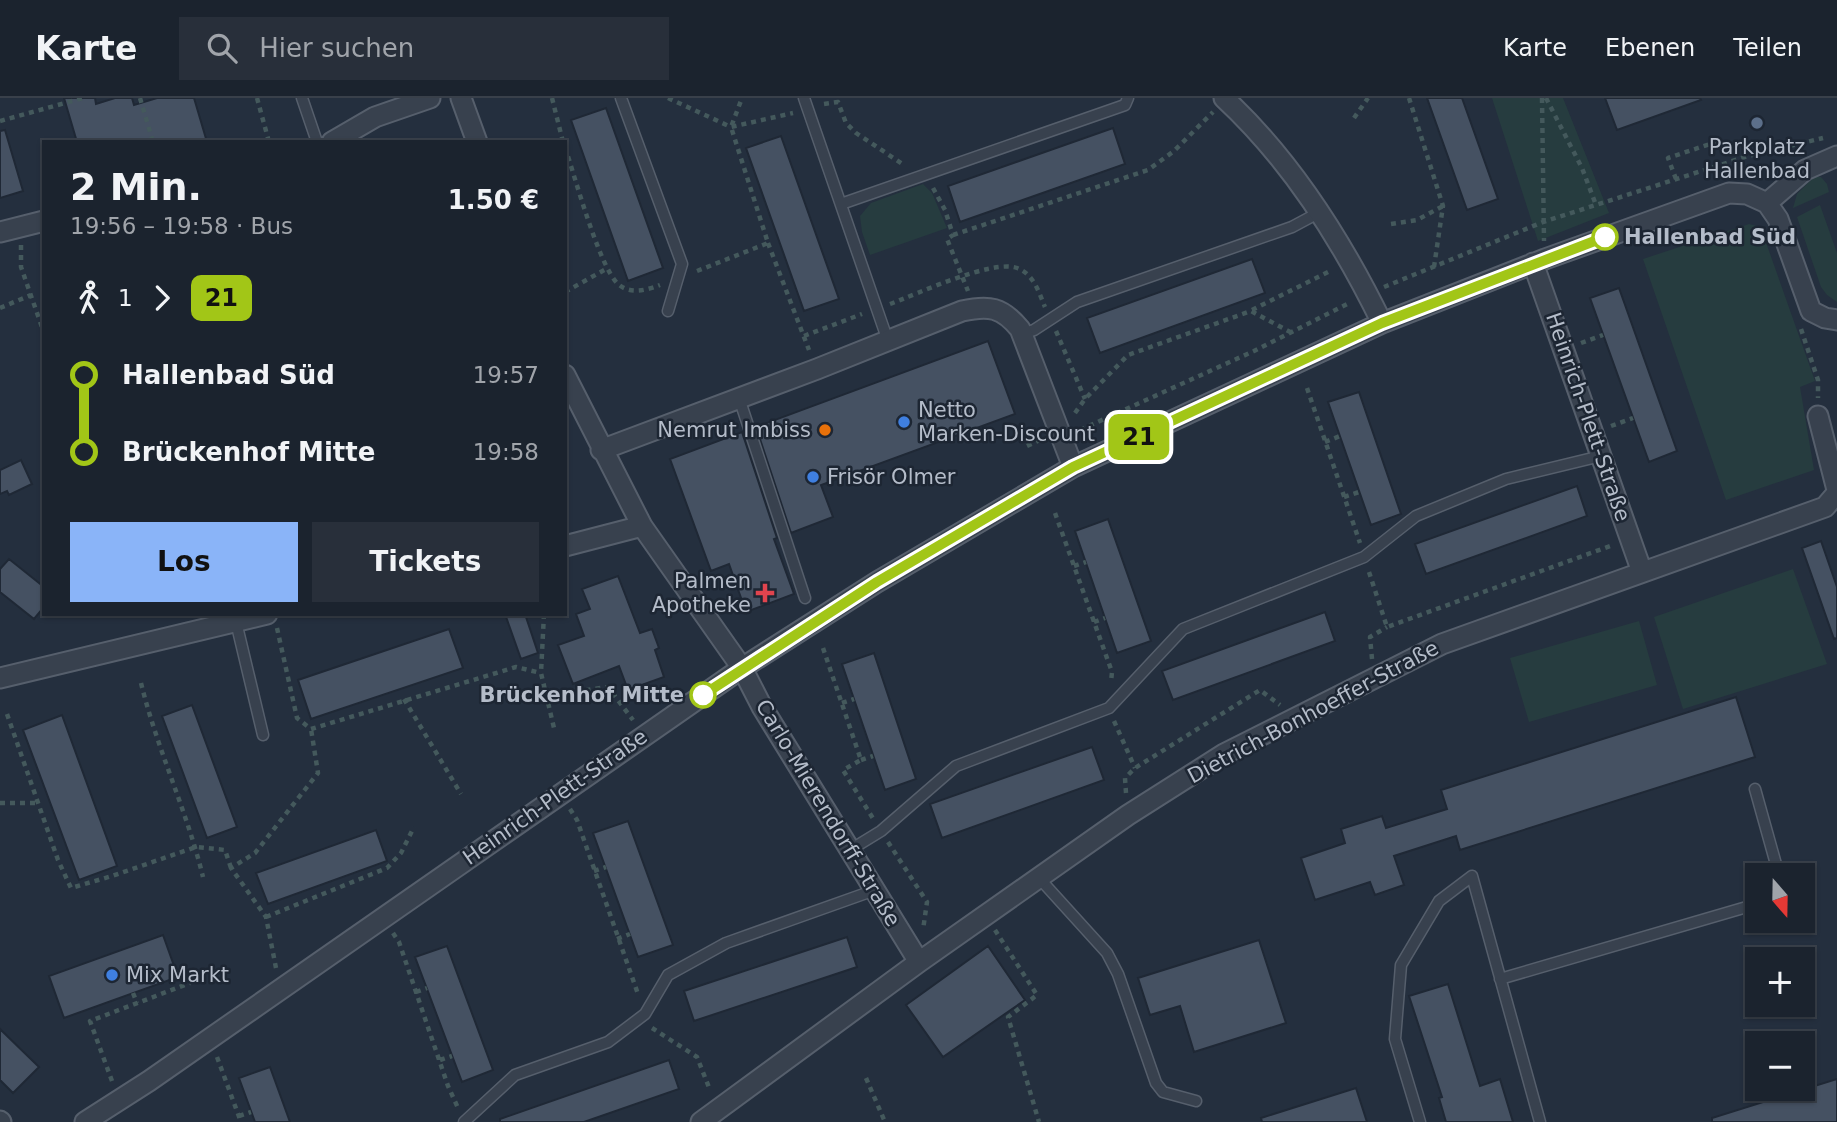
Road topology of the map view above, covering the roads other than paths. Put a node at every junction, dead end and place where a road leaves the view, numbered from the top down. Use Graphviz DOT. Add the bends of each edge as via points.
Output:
graph roads {
  1 [pos="302,98"];
  2 [pos="430,98"];
  3 [pos="461,98"];
  4 [pos="621,98"];
  5 [pos="804,98"];
  6 [pos="1128,98"];
  7 [pos="1225,99"];
  8 [pos="316,140"];
  9 [pos="335,140"];
  10 [pos="476,140"];
  11 [pos="1837,156"];
  12 [pos="1767,203"];
  13 [pos="841,204"];
  14 [pos="1320,212"];
  15 [pos="42,222"];
  16 [pos="0,232"];
  17 [pos="1539,261"];
  18 [pos="667,310"];
  19 [pos="1837,320"];
  20 [pos="1382,323"];
  21 [pos="1022,334"];
  22 [pos="888,341"];
  23 [pos="567,379"];
  24 [pos="739,397"];
  25 [pos="1818,416"];
  26 [pos="601,450"];
  27 [pos="1601,456"];
  28 [pos="1073,467"];
  29 [pos="1837,492"];
  30 [pos="642,526"];
  31 [pos="567,545"];
  32 [pos="1642,572"];
  33 [pos="806,598"];
  34 [pos="272,621"];
  35 [pos="236,622"];
  36 [pos="741,668"];
  37 [pos="0,678"];
  38 [pos="263,734"];
  39 [pos="1755,789"];
  40 [pos="850,850"];
  41 [pos="1776,863"];
  42 [pos="1039,878"];
  43 [pos="874,890"];
  44 [pos="1745,908"];
  45 [pos="919,962"];
  46 [pos="1500,979"];
  47 [pos="1196,1101"];
  48 [pos="85,1122"];
  49 [pos="464,1122"];
  50 [pos="701,1122"];
  51 [pos="1420,1122"];
  52 [pos="1540,1122"];
  1 -- 8 [label="lane"];
  2 -- 9 [label="street" via="375,117"];
  3 -- 10 [label="street"];
  4 -- 18 [label="lane" via="682,264"];
  5 -- 13 [label="lane"];
  6 -- 13 [label="lane" via="1125,105"];
  7 -- 14 [label="street"];
  11 -- 12 [label="street" via="1805,170"];
  12 -- 17 [label="street, Heinrich-Plett-Straße" via="1747,194 1729,193"];
  12 -- 19 [label="street" via="1778,219 1811,311"];
  13 -- 22 [label="lane"];
  14 -- 20 [label="street"];
  14 -- 21 [label="lane" via="1292,227 1077,302"];
  15 -- 16 [label="street"];
  17 -- 20 [label="street, Heinrich-Plett-Straße"];
  17 -- 27 [label="street, Heinrich-Plett-Straße"];
  20 -- 28 [label="street, Heinrich-Plett-Straße"];
  21 -- 22 [label="street" via="1009,315 982,307"];
  21 -- 28 [label="street"];
  22 -- 24 [label="street"];
  23 -- 26 [label="street, Carlo-Mierendorff-Straße"];
  24 -- 26 [label="street"];
  24 -- 33 [label="lane"];
  25 -- 29 [label="street, Dietrich-Bonhoeffer-Straße"];
  26 -- 30 [label="street, Carlo-Mierendorff-Straße"];
  27 -- 32 [label="street, Heinrich-Plett-Straße"];
  27 -- 40 [label="lane" via="1506,479 1416,516 1364,557 1183,629 1109,708 956,766 881,831"];
  28 -- 36 [label="street, Heinrich-Plett-Straße"];
  29 -- 32 [label="street, Dietrich-Bonhoeffer-Straße" via="1825,507"];
  30 -- 31 [label="street"];
  30 -- 36 [label="street, Carlo-Mierendorff-Straße"];
  32 -- 42 [label="street, Dietrich-Bonhoeffer-Straße" via="1442,644 1374,677 1224,754"];
  34 -- 35 [label="street"];
  35 -- 37 [label="street"];
  35 -- 38 [label="lane"];
  36 -- 40 [label="street, Carlo-Mierendorff-Straße"];
  36 -- 48 [label="street, Heinrich-Plett-Straße" via="149,1082"];
  39 -- 41 [label="lane"];
  40 -- 43 [label="street, Carlo-Mierendorff-Straße"];
  42 -- 45 [label="street, Dietrich-Bonhoeffer-Straße"];
  42 -- 47 [label="lane" via="1107,953 1156,1083 1163,1092"];
  43 -- 45 [label="street, Carlo-Mierendorff-Straße"];
  43 -- 49 [label="lane" via="739,938 667,975 645,1014 608,1042 516,1074"];
  44 -- 46 [label="lane"];
  45 -- 50 [label="street, Dietrich-Bonhoeffer-Straße"];
  46 -- 51 [label="lane" via="1472,876 1439,901 1401,965 1395,1039"];
  46 -- 52 [label="lane"];
}
